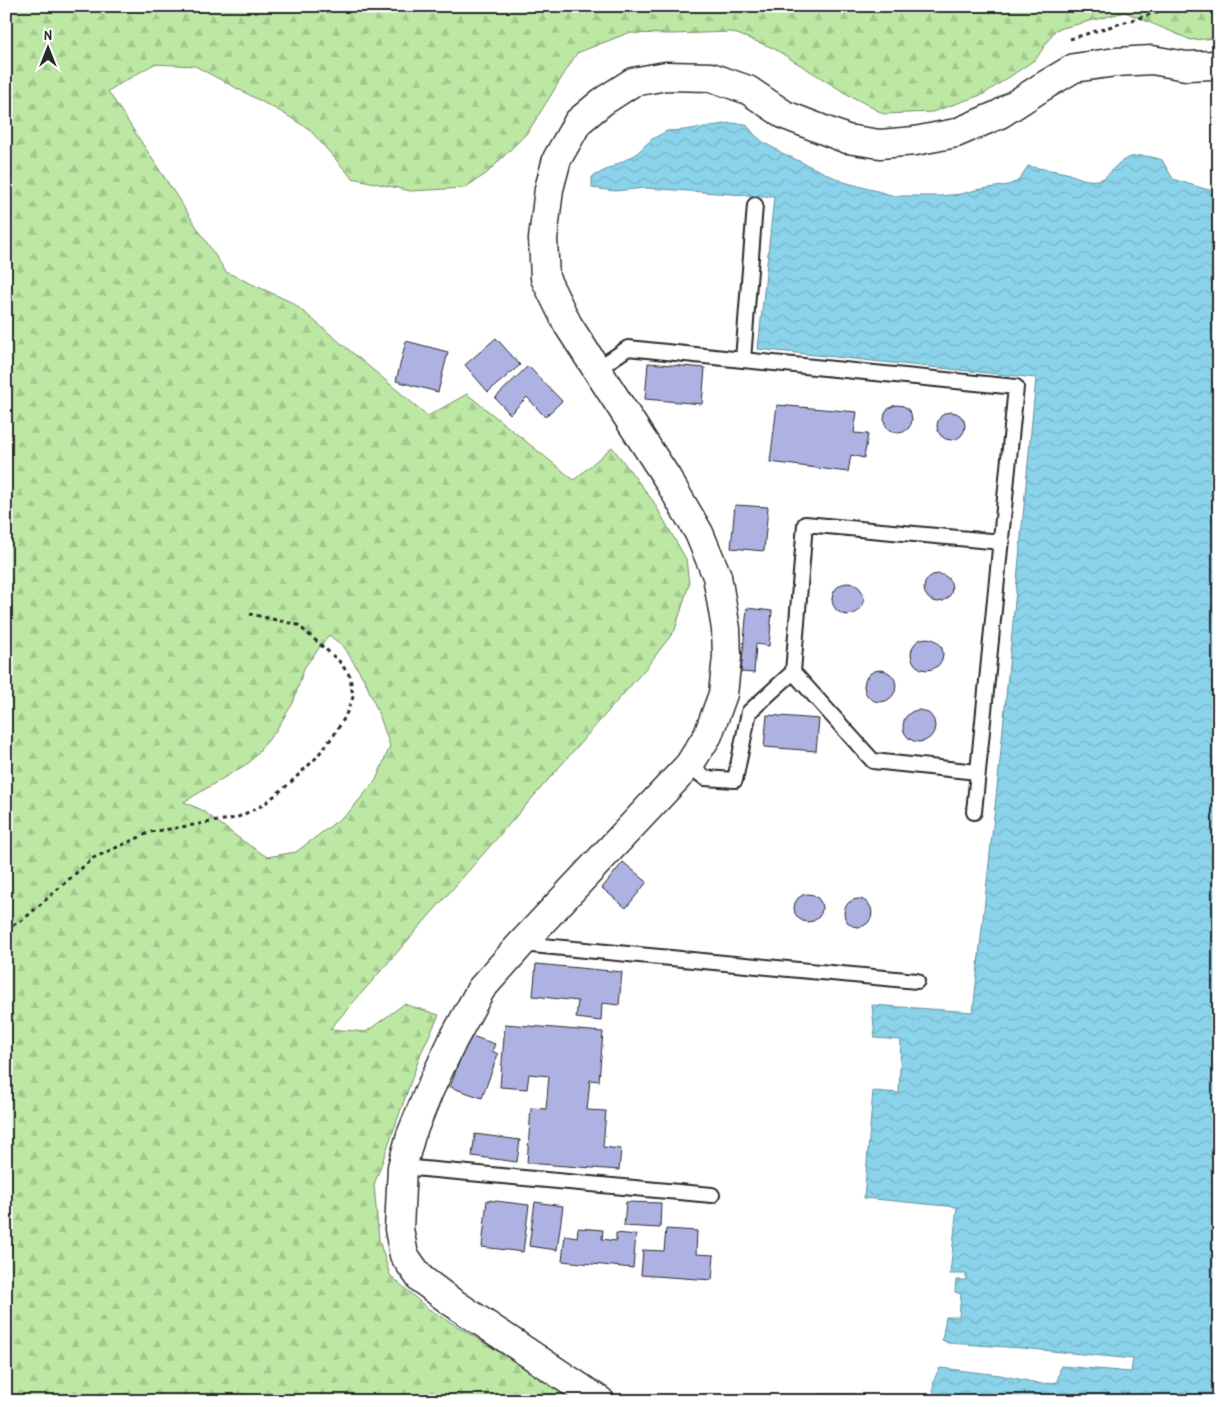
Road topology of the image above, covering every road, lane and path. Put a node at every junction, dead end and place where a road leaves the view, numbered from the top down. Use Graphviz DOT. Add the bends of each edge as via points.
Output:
graph roads {
  1 [pos="1177,6"];
  2 [pos="1219,64"];
  3 [pos="1067,72"];
  4 [pos="755,205"];
  5 [pos="743,360"];
  6 [pos="597,369"];
  7 [pos="1002,542"];
  8 [pos="250,614"];
  9 [pos="793,672"];
  10 [pos="689,765"];
  11 [pos="977,772"];
  12 [pos="974,812"];
  13 [pos="6,929"];
  14 [pos="521,944"];
  15 [pos="916,981"];
  16 [pos="402,1167"];
  17 [pos="712,1195"];
  18 [pos="600,1401"];
  1 -- 3 [label="path" via="1063,41"];
  2 -- 3 [label="street" via="1186,66 1152,60 1116,62 1074,68"];
  3 -- 6 [label="street" via="1000,114 956,133 880,144 847,139 785,115 748,90 711,77 666,76 633,82 578,122 557,159 549,189 543,239 545,278 568,325"];
  4 -- 5 [label="lane"];
  5 -- 6 [label="lane" via="628,348"];
  5 -- 7 [label="lane" via="1016,387"];
  6 -- 10 [label="street" via="672,486 699,533 717,576 727,647 723,694 708,735"];
  7 -- 9 [label="lane" via="805,524"];
  7 -- 11 [label="lane"];
  8 -- 13 [label="path" via="298,624 339,661 350,676 353,697 334,735 315,759 263,805 236,818 151,832 93,858 24,919"];
  9 -- 10 [label="lane" via="749,712 735,780 705,778"];
  9 -- 11 [label="lane" via="873,761"];
  10 -- 14 [label="street"];
  11 -- 12 [label="lane"];
  14 -- 15 [label="lane"];
  14 -- 16 [label="street" via="481,989 453,1040 429,1090"];
  16 -- 17 [label="lane"];
  16 -- 18 [label="street" via="399,1229 404,1255 421,1279"];
}
